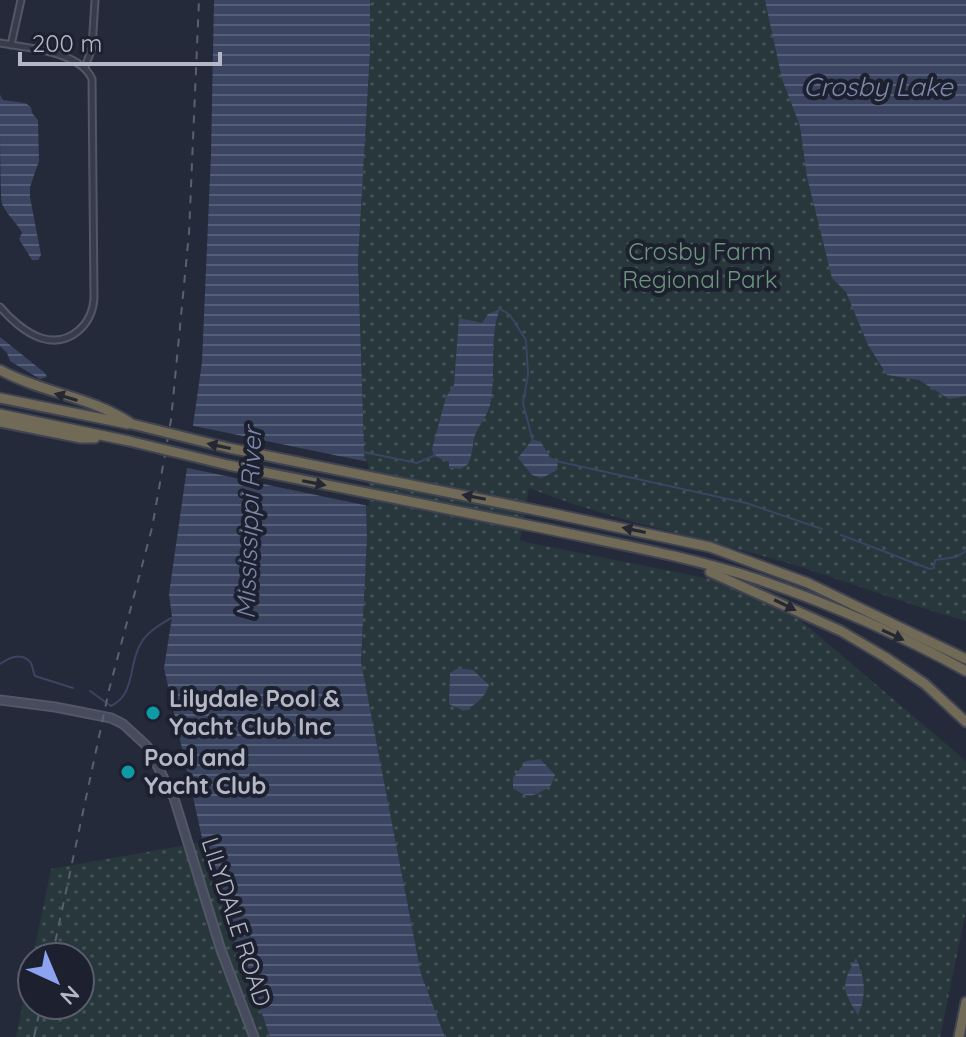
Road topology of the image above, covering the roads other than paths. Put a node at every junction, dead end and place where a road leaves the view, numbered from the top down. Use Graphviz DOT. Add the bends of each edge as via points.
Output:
graph roads {
  1 [pos="21,0"];
  2 [pos="95,0"];
  3 [pos="0,43"];
  4 [pos="11,45"];
  5 [pos="85,67"];
  6 [pos="0,307"];
  7 [pos="0,370"];
  8 [pos="0,398"];
  9 [pos="0,414"];
  10 [pos="0,422"];
  11 [pos="132,424"];
  12 [pos="116,439"];
  13 [pos="689,561"];
  14 [pos="966,659"];
  15 [pos="966,671"];
  16 [pos="0,700"];
  17 [pos="966,722"];
  18 [pos="966,1002"];
  19 [pos="254,1037"];
  20 [pos="959,1037"];
  1 -- 4 [label="street"];
  2 -- 5 [label="street" via="92,48"];
  3 -- 4 [label="street"];
  4 -- 5 [label="street"];
  5 -- 6 [label="street" via="94,88 91,313 73,334 52,340 30,332"];
  11 -- 7 [label="highway, one-way" via="112,411"];
  8 -- 11 [label="highway"];
  9 -- 12 [label="highway"];
  10 -- 12 [label="highway" via="81,438"];
  14 -- 11 [label="highway, one-way, bridge" via="808,583 710,547"];
  12 -- 13 [label="highway, one-way, bridge"];
  13 -- 15 [label="highway, one-way" via="828,607"];
  13 -- 17 [label="highway, one-way" via="841,631 905,668"];
  16 -- 19 [label="street, LILYDALE ROAD" via="100,715 123,724 147,746 174,798"];
  18 -- 20 [label="highway"];
}
